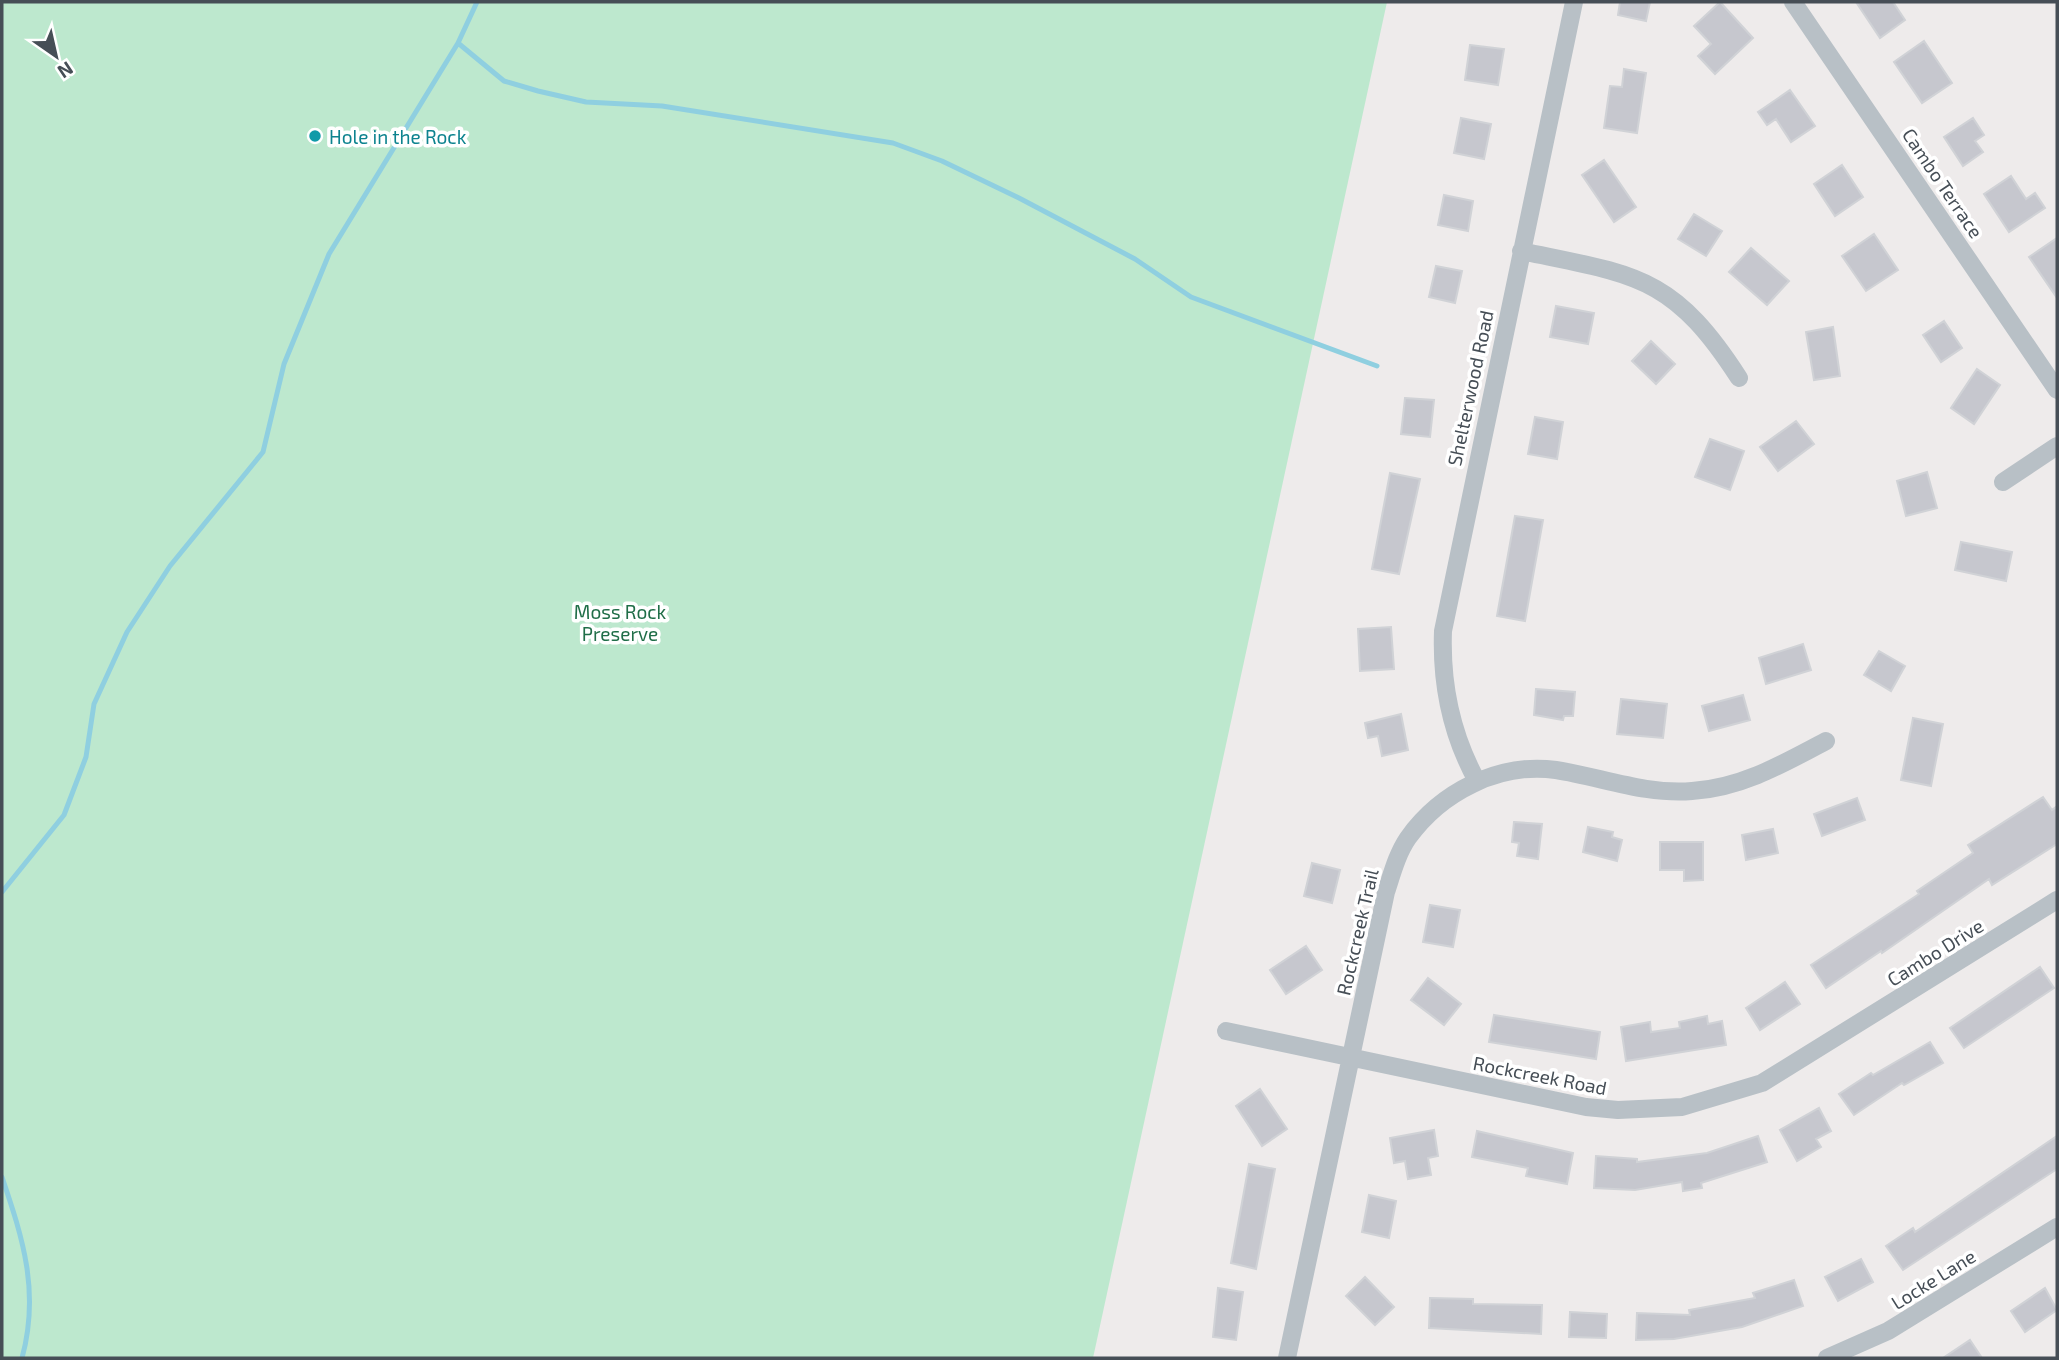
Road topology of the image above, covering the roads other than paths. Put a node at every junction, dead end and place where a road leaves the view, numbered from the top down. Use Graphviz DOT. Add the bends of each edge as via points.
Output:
graph roads {
  1 [pos="1574,2"];
  2 [pos="1793,2"];
  3 [pos="1521,251"];
  4 [pos="1739,378"];
  5 [pos="2057,390"];
  6 [pos="2057,446"];
  7 [pos="2003,482"];
  8 [pos="1826,741"];
  9 [pos="1477,781"];
  10 [pos="2057,901"];
  11 [pos="1226,1031"];
  12 [pos="1836,1040"];
  13 [pos="1351,1057"];
  14 [pos="2057,1227"];
  15 [pos="1287,1358"];
  16 [pos="1827,1358"];
  1 -- 3 [label="street, Shelterwood Road"];
  2 -- 5 [label="street, Cambo Terrace"];
  3 -- 4 [label="street" via="1615,271 1651,284 1671,296 1704,328"];
  3 -- 9 [label="street, Shelterwood Road" via="1443,631 1447,701"];
  6 -- 7 [label="street"];
  8 -- 9 [label="street, Rockcreek Trail" via="1748,780 1691,792 1654,790 1544,769"];
  9 -- 13 [label="street, Rockcreek Trail" via="1427,816 1395,863"];
  10 -- 12 [label="street, Cambo Drive"];
  11 -- 13 [label="street, Rockcreek Road"];
  12 -- 13 [label="street, Rockcreek Road" via="1739,1092 1682,1107 1648,1110 1558,1102"];
  13 -- 15 [label="street, Rockcreek Trail"];
  14 -- 16 [label="street, Locke Lane" via="1888,1331"];
}
